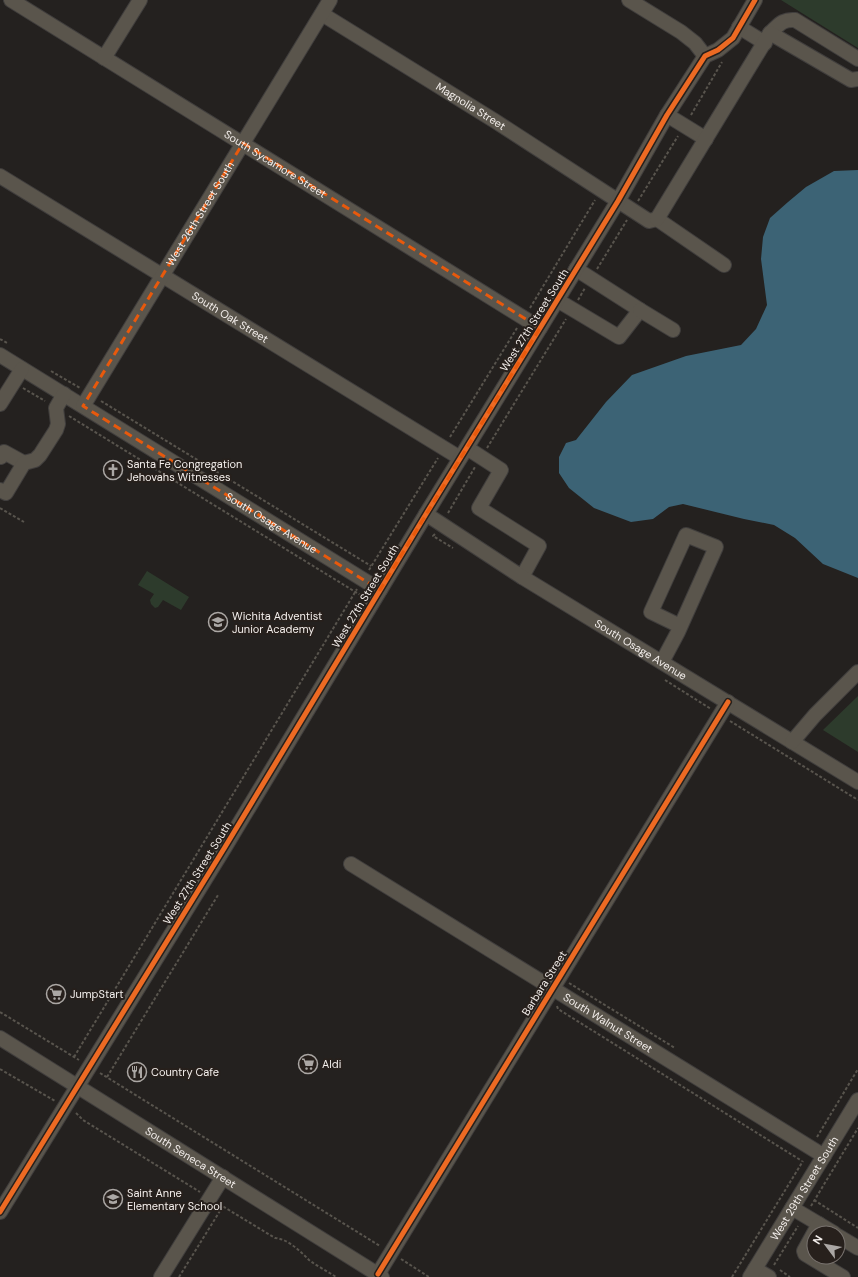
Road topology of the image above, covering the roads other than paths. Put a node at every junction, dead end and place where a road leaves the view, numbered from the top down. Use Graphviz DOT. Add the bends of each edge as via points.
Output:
graph roads {
  1 [pos="10,0"];
  2 [pos="140,0"];
  3 [pos="330,0"];
  4 [pos="629,0"];
  5 [pos="755,0"];
  6 [pos="322,14"];
  7 [pos="739,27"];
  8 [pos="768,38"];
  9 [pos="705,56"];
  10 [pos="104,58"];
  11 [pos="858,59"];
  12 [pos="858,79"];
  13 [pos="667,114"];
  14 [pos="706,139"];
  15 [pos="242,143"];
  16 [pos="0,176"];
  17 [pos="618,201"];
  18 [pos="657,219"];
  19 [pos="724,265"];
  20 [pos="576,269"];
  21 [pos="163,275"];
  22 [pos="557,300"];
  23 [pos="640,310"];
  24 [pos="540,328"];
  25 [pos="673,330"];
  26 [pos="0,355"];
  27 [pos="22,369"];
  28 [pos="64,394"];
  29 [pos="87,400"];
  30 [pos="0,404"];
  31 [pos="463,453"];
  32 [pos="0,457"];
  33 [pos="24,463"];
  34 [pos="0,490"];
  35 [pos="426,514"];
  36 [pos="522,577"];
  37 [pos="380,590"];
  38 [pos="680,626"];
  39 [pos="662,662"];
  40 [pos="858,672"];
  41 [pos="728,702"];
  42 [pos="792,742"];
  43 [pos="858,782"];
  44 [pos="351,864"];
  45 [pos="552,988"];
  46 [pos="0,1038"];
  47 [pos="78,1086"];
  48 [pos="858,1100"];
  49 [pos="824,1156"];
  50 [pos="223,1177"];
  51 [pos="792,1208"];
  52 [pos="0,1212"];
  53 [pos="819,1224"];
  54 [pos="846,1241"];
  55 [pos="858,1248"];
  56 [pos="752,1273"];
  57 [pos="770,1273"];
  58 [pos="380,1275"];
  59 [pos="161,1277"];
  60 [pos="843,1277"];
  1 -- 10 [label="street, South Sycamore Street"];
  2 -- 10 [label="street"];
  3 -- 6 [label="street, West 26th Street South"];
  4 -- 9 [label="street" via="681,32 695,43"];
  5 -- 7 [label="street, West 27th Street South"];
  6 -- 15 [label="street, West 26th Street South"];
  6 -- 17 [label="street, Magnolia Street"];
  7 -- 8 [label="street"];
  7 -- 9 [label="street, West 27th Street South" via="733,38"];
  8 -- 11 [label="street" via="780,23 788,19 795,20"];
  8 -- 12 [label="street" via="851,80"];
  8 -- 14 [label="street"];
  9 -- 13 [label="street, West 27th Street South"];
  10 -- 15 [label="street, South Sycamore Street"];
  13 -- 14 [label="street"];
  13 -- 17 [label="street, West 27th Street South"];
  14 -- 18 [label="street"];
  15 -- 21 [label="street, West 26th Street South"];
  15 -- 24 [label="street, South Sycamore Street"];
  16 -- 21 [label="street, South Oak Street"];
  17 -- 18 [label="street, Magnolia Street" via="649,220"];
  17 -- 20 [label="street, West 27th Street South"];
  18 -- 19 [label="street, Magnolia Street"];
  20 -- 22 [label="street, West 27th Street South"];
  20 -- 23 [label="street"];
  21 -- 29 [label="street, West 26th Street South"];
  21 -- 31 [label="street, South Oak Street" via="444,448"];
  22 -- 23 [label="street" via="619,337"];
  22 -- 24 [label="street, West 27th Street South"];
  23 -- 25 [label="street"];
  24 -- 31 [label="street, West 27th Street South"];
  26 -- 27 [label="street, South Osage Avenue"];
  27 -- 28 [label="street, South Osage Avenue"];
  27 -- 30 [label="street"];
  28 -- 29 [label="street, South Osage Avenue"];
  28 -- 33 [label="street" via="56,408 58,424 53,435 35,460"];
  29 -- 37 [label="street, South Osage Avenue"];
  31 -- 35 [label="street, West 27th Street South"];
  31 -- 36 [label="street, South Oak Street" via="481,457 501,470 479,508 539,546"];
  32 -- 33 [label="street" via="4,452"];
  33 -- 34 [label="street" via="6,493"];
  35 -- 36 [label="street, South Osage Avenue"];
  35 -- 37 [label="street, West 27th Street South"];
  36 -- 39 [label="street, South Osage Avenue"];
  37 -- 47 [label="street, West 27th Street South"];
  38 -- 38 [label="street" via="716,547 686,535 651,612"];
  38 -- 39 [label="street"];
  39 -- 41 [label="street, South Osage Avenue"];
  40 -- 42 [label="street"];
  41 -- 42 [label="street, South Osage Avenue"];
  41 -- 45 [label="street, Barbara Street"];
  42 -- 43 [label="street, South Osage Avenue"];
  44 -- 45 [label="street, South Walnut Street"];
  45 -- 49 [label="street, South Walnut Street"];
  45 -- 58 [label="street, Barbara Street" via="390,1253"];
  46 -- 47 [label="street, South Seneca Street"];
  47 -- 50 [label="street, South Seneca Street"];
  47 -- 52 [label="street, West 27th Street South"];
  48 -- 49 [label="street, West 29th Street South"];
  49 -- 51 [label="street, West 29th Street South"];
  50 -- 58 [label="street, South Seneca Street"];
  50 -- 59 [label="street"];
  51 -- 53 [label="street"];
  51 -- 56 [label="street, West 29th Street South"];
  53 -- 60 [label="street" via="804,1251 805,1254"];
  54 -- 55 [label="street"];
  56 -- 57 [label="street"];
}
